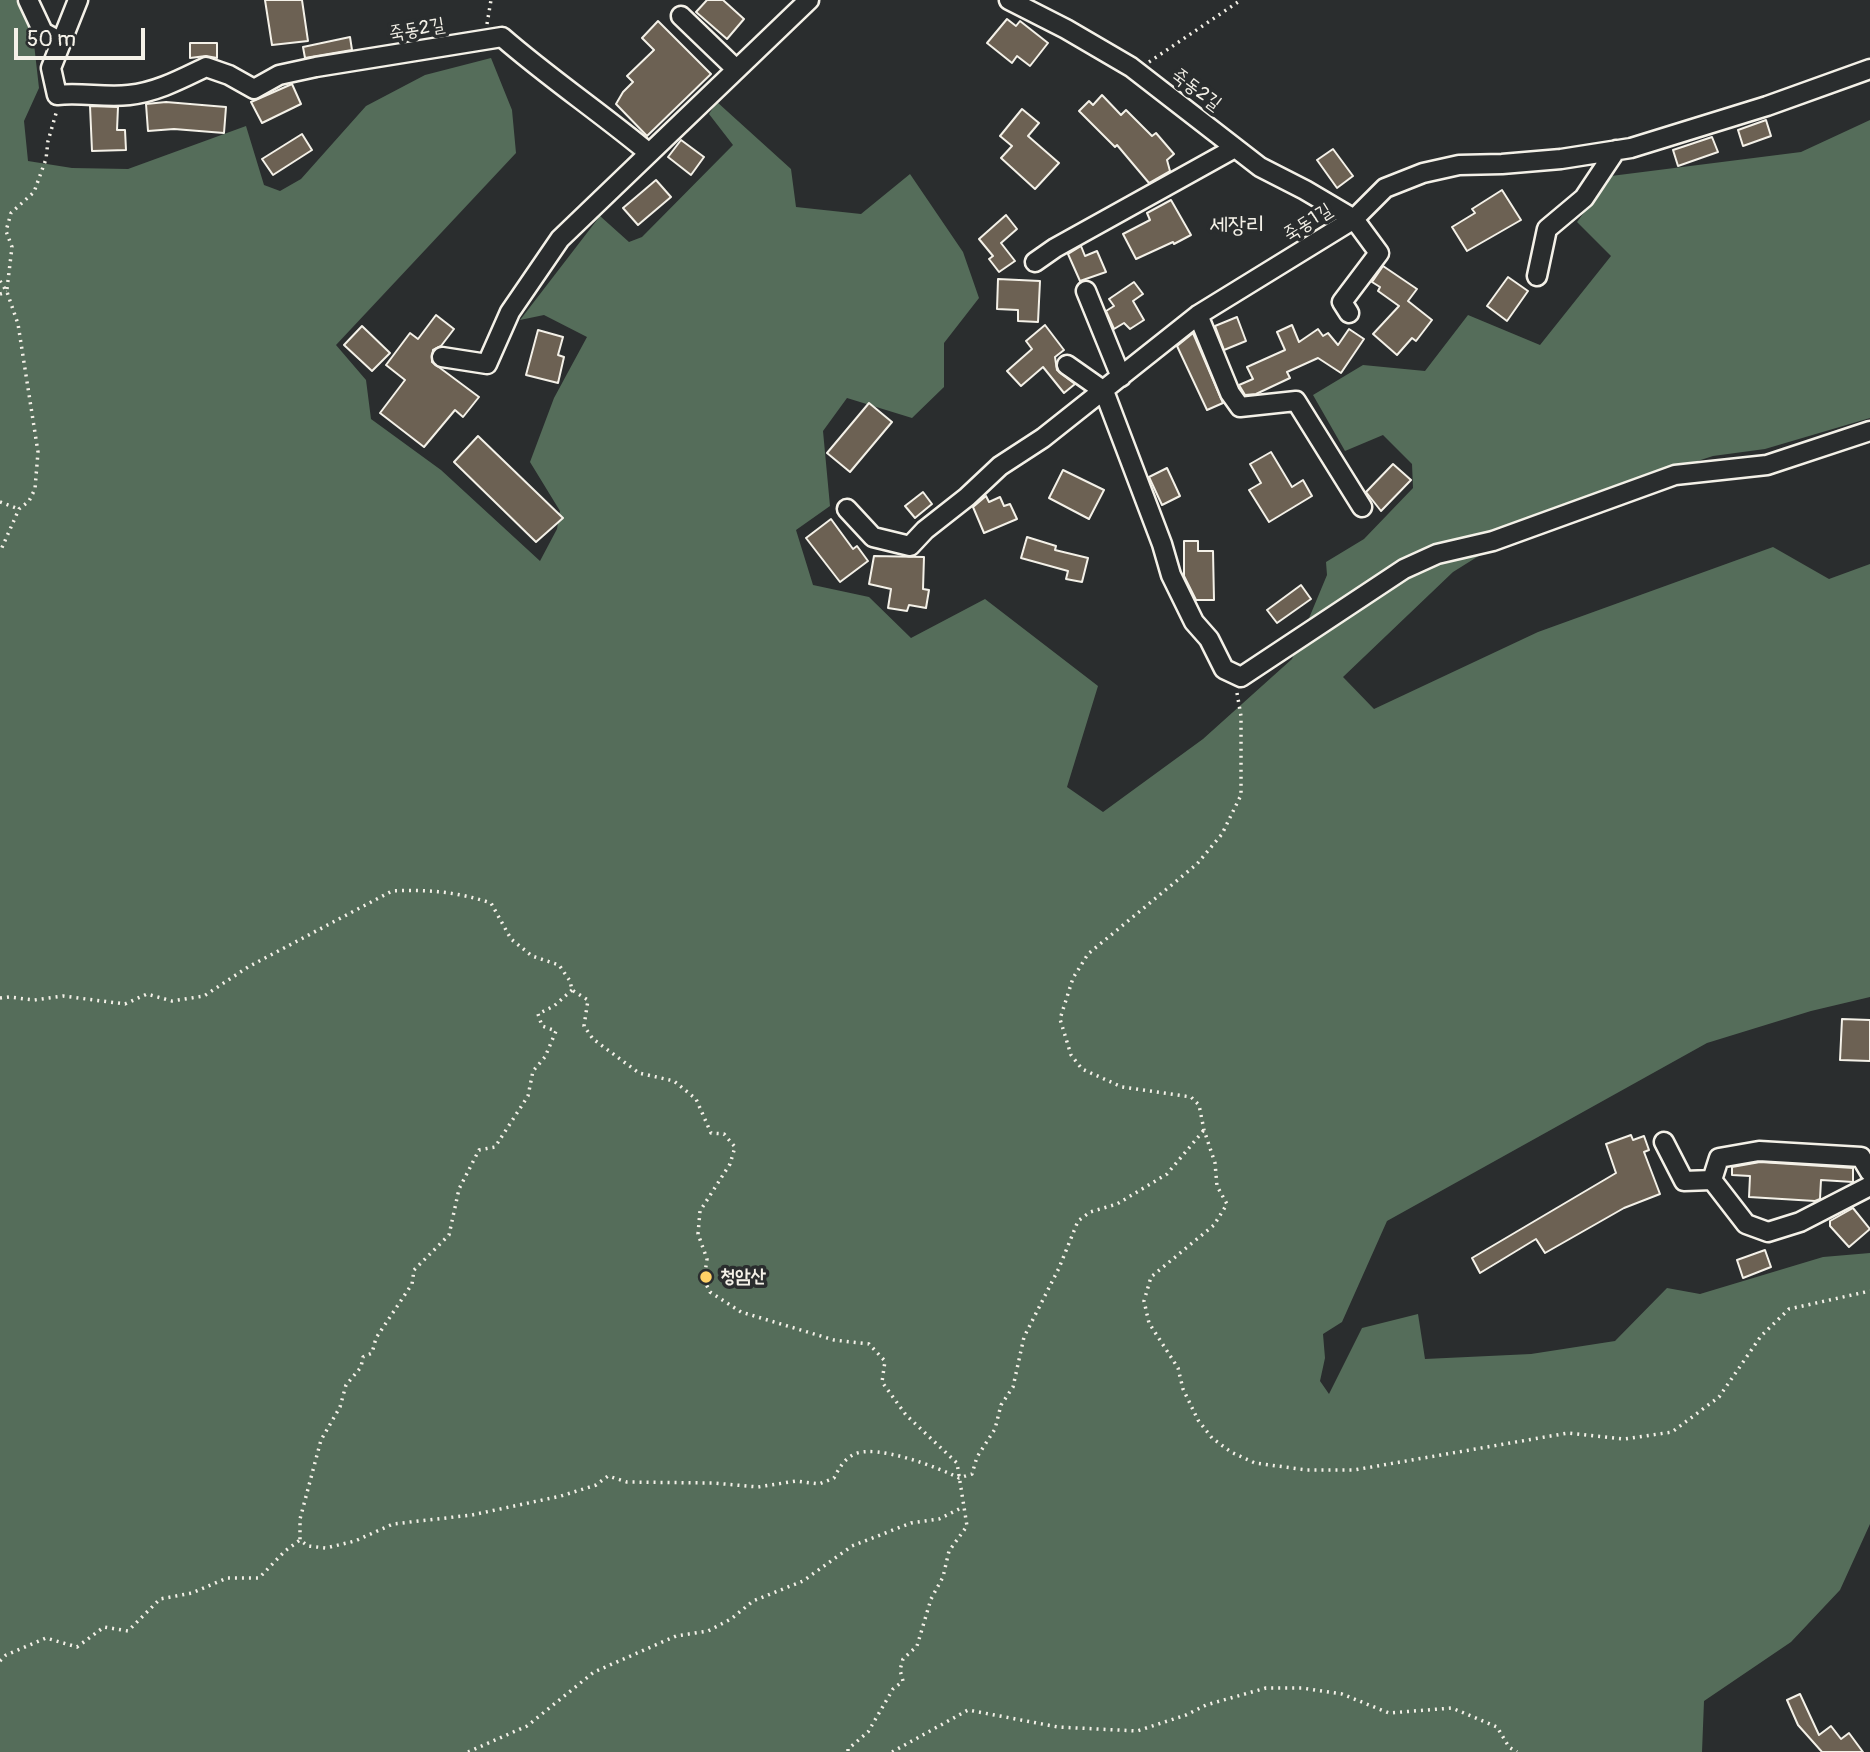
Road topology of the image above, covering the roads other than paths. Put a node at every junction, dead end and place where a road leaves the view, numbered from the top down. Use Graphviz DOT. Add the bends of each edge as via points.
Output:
graph roads {
  1 [pos="28,0"];
  2 [pos="78,0"];
  3 [pos="808,0"];
  4 [pos="1009,0"];
  5 [pos="681,16"];
  6 [pos="61,42"];
  7 [pos="736,69"];
  8 [pos="1870,69"];
  9 [pos="1235,148"];
  10 [pos="1616,150"];
  11 [pos="649,153"];
  12 [pos="1354,219"];
  13 [pos="1035,262"];
  14 [pos="1537,276"];
  15 [pos="1086,291"];
  16 [pos="1349,313"];
  17 [pos="1198,315"];
  18 [pos="442,356"];
  19 [pos="1067,365"];
  20 [pos="1121,377"];
  21 [pos="1104,391"];
  22 [pos="1870,431"];
  23 [pos="1362,507"];
  24 [pos="848,509"];
  25 [pos="1664,1142"];
  26 [pos="1870,1172"];
  27 [pos="1712,1180"];
  28 [pos="1870,1186"];
  1 -- 6 [label="street" via="43,32"];
  2 -- 6 [label="street"];
  3 -- 7 [label="street"];
  4 -- 9 [label="street, 죽동2길" via="1136,71"];
  5 -- 7 [label="street"];
  6 -- 11 [label="street, 죽동2길" via="51,68 57,95 126,96 155,91 206,67 254,89 279,75 316,67 502,37"];
  7 -- 11 [label="street"];
  8 -- 10 [label="street, 죽동1길" via="1767,106"];
  9 -- 12 [label="street, 죽동2길" via="1260,167"];
  9 -- 13 [label="street"];
  10 -- 12 [label="street, 죽동1길" via="1561,159 1459,165 1423,173 1385,188"];
  10 -- 14 [label="street" via="1584,198 1546,229"];
  11 -- 18 [label="street" via="560,239 510,312 486,364"];
  12 -- 16 [label="street" via="1379,253 1342,302"];
  12 -- 17 [label="street, 죽동1길"];
  15 -- 20 [label="street"];
  17 -- 20 [label="street, 죽동1길"];
  17 -- 23 [label="street" via="1240,407 1296,401"];
  19 -- 21 [label="street"];
  20 -- 21 [label="street, 죽동1길"];
  21 -- 22 [label="street" via="1171,575 1224,669 1241,677 1404,569 1437,554 1493,541 1675,475 1767,465"];
  21 -- 24 [label="street, 죽동1길" via="1000,466 910,546 873,537"];
  25 -- 27 [label="street" via="1684,1181"];
  26 -- 27 [label="street" via="1861,1157 1759,1152 1719,1158"];
  27 -- 28 [label="street" via="1746,1224 1768,1232 1800,1222"];
}
